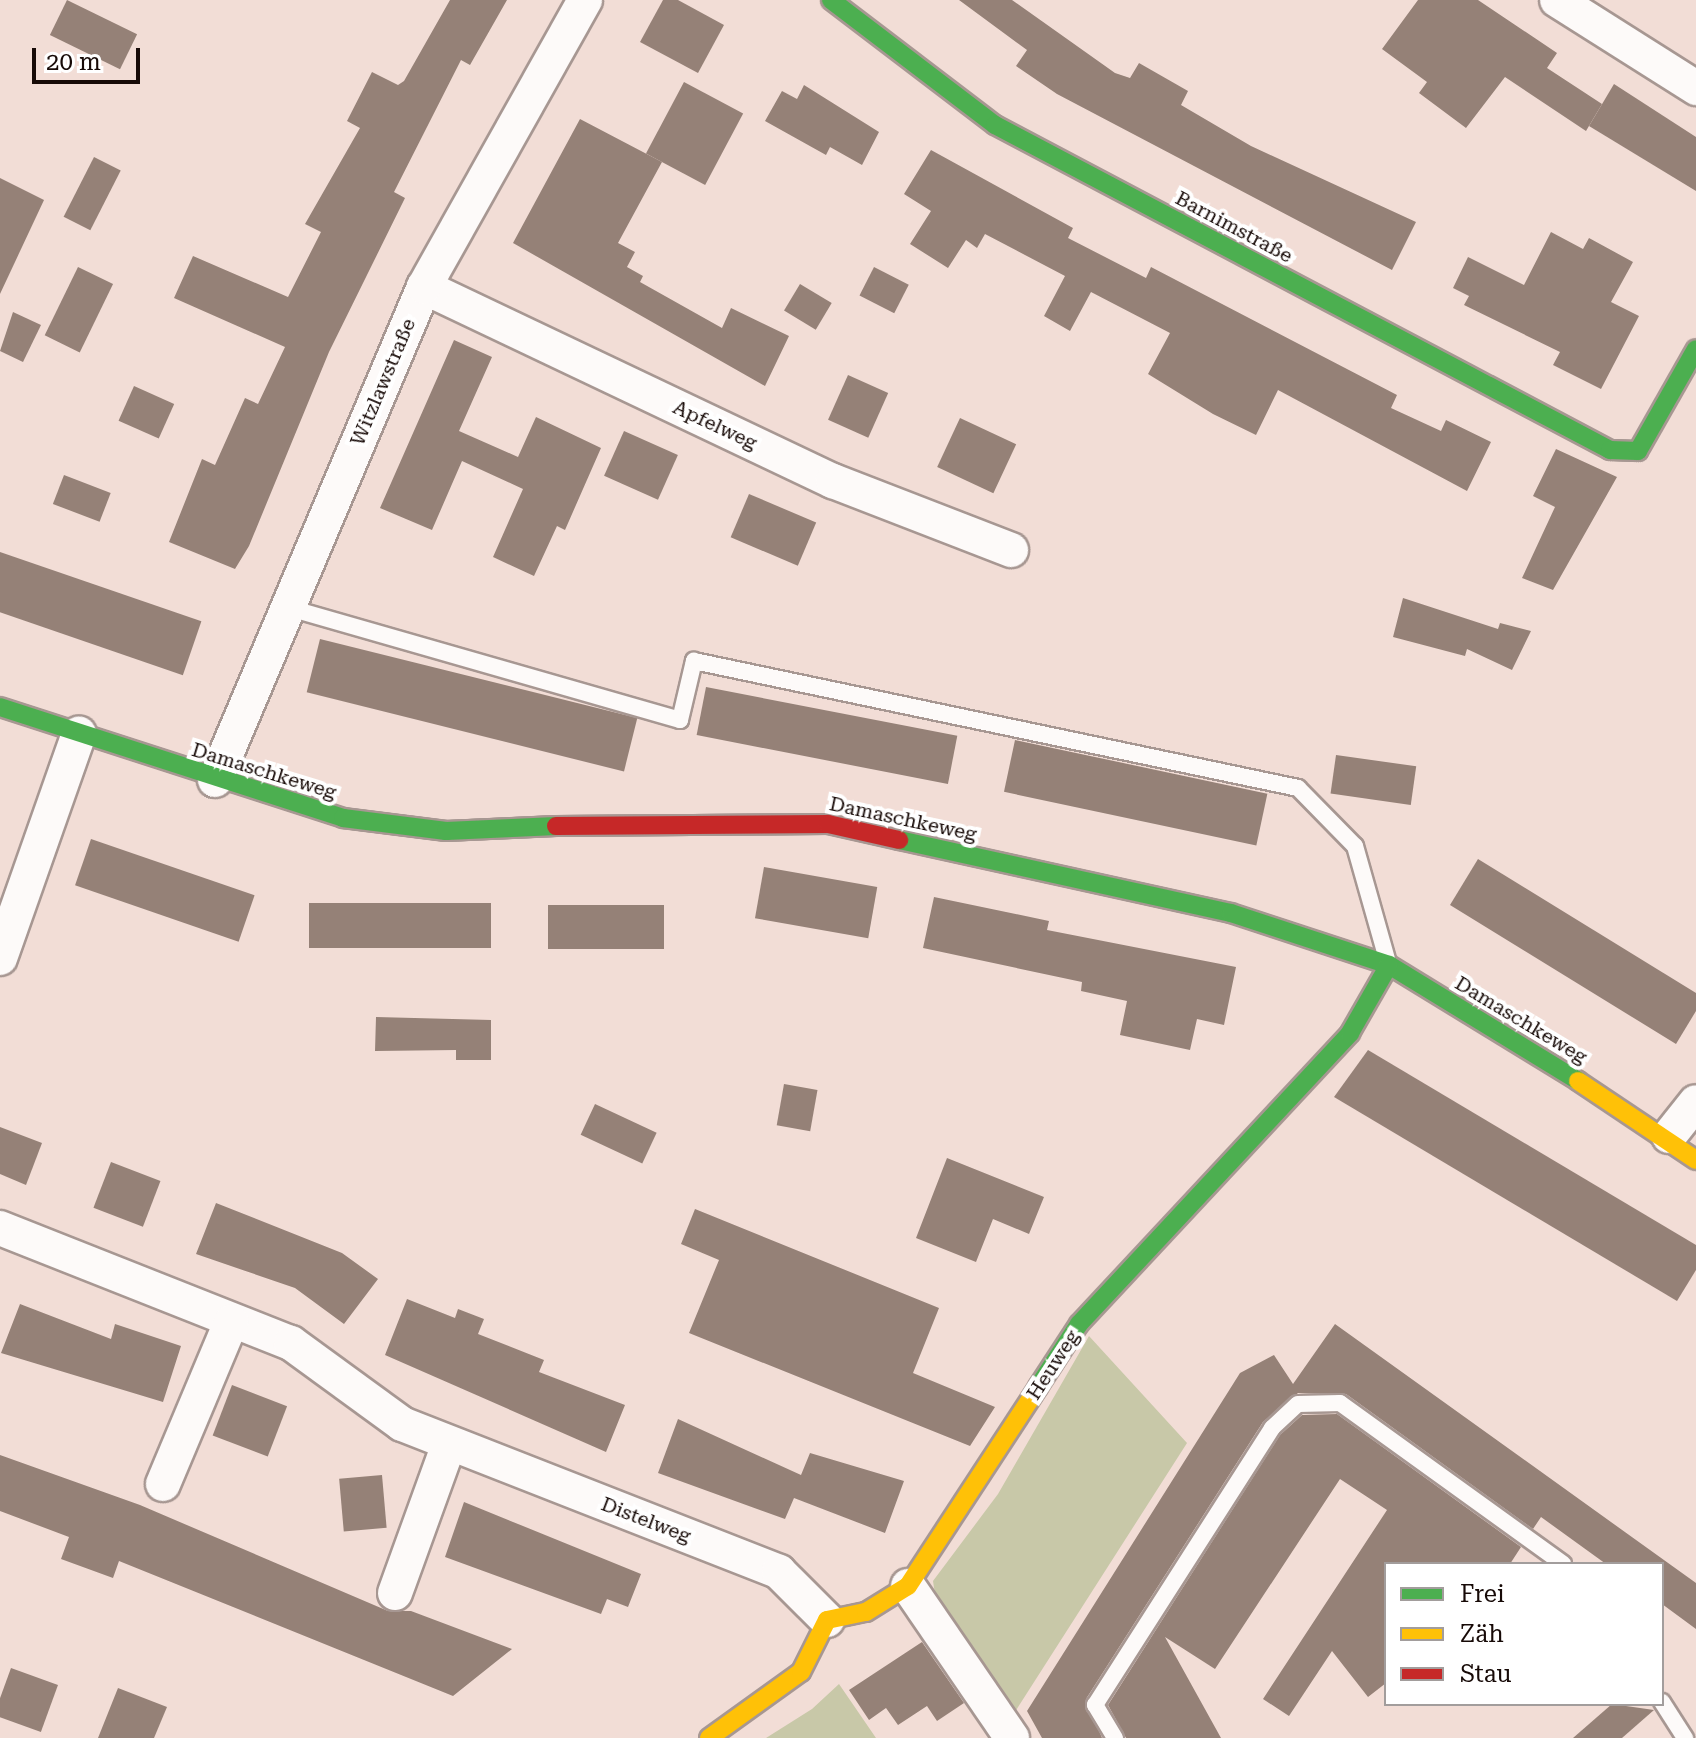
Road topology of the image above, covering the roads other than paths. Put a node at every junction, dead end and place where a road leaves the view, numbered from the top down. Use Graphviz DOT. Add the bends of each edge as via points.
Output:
graph roads {
  1 [pos="585,0"];
  2 [pos="831,0"];
  3 [pos="1557,0"];
  4 [pos="1696,88"];
  5 [pos="424,287"];
  6 [pos="1696,349"];
  7 [pos="1011,550"];
  8 [pos="286,607"];
  9 [pos="0,707"];
  10 [pos="79,734"];
  11 [pos="215,780"];
  12 [pos="0,958"];
  13 [pos="1389,965"];
  14 [pos="1696,1102"];
  15 [pos="1669,1136"];
  16 [pos="1696,1160"];
  17 [pos="0,1228"];
  18 [pos="231,1322"];
  19 [pos="449,1444"];
  20 [pos="163,1484"];
  21 [pos="1560,1562"];
  22 [pos="908,1586"];
  23 [pos="395,1593"];
  24 [pos="827,1620"];
  25 [pos="1664,1705"];
  26 [pos="709,1738"];
  27 [pos="1012,1738"];
  28 [pos="1115,1738"];
  29 [pos="1685,1738"];
  1 -- 5 [label="street, Witzlawstraße"];
  2 -- 6 [label="street, Barnimstraße" via="995,125 1610,450 1638,451"];
  3 -- 4 [label="street"];
  5 -- 7 [label="street, Apfelweg" via="833,481"];
  5 -- 8 [label="street, Witzlawstraße"];
  8 -- 11 [label="street, Witzlawstraße"];
  8 -- 13 [label="lane" via="680,720 694,661 1298,788 1355,846"];
  9 -- 10 [label="street, Damaschkeweg"];
  10 -- 11 [label="street, Damaschkeweg"];
  10 -- 12 [label="street"];
  11 -- 13 [label="street, Damaschkeweg" via="343,818 446,831 680,820 828,824 1231,913"];
  13 -- 15 [label="street, Damaschkeweg"];
  13 -- 22 [label="street, Heuweg" via="1350,1033 1293,1101 1079,1324"];
  14 -- 15 [label="street"];
  15 -- 16 [label="street, Damaschkeweg"];
  17 -- 18 [label="street, Distelweg"];
  18 -- 19 [label="street, Distelweg" via="291,1343 402,1424"];
  18 -- 20 [label="street"];
  19 -- 23 [label="street"];
  19 -- 24 [label="street, Distelweg" via="779,1572"];
  21 -- 28 [label="lane" via="1340,1403 1298,1404 1272,1428 1095,1705"];
  22 -- 24 [label="street, Heuweg" via="878,1607"];
  22 -- 27 [label="street"];
  24 -- 26 [label="street" via="801,1672"];
  25 -- 29 [label="lane"];
}
